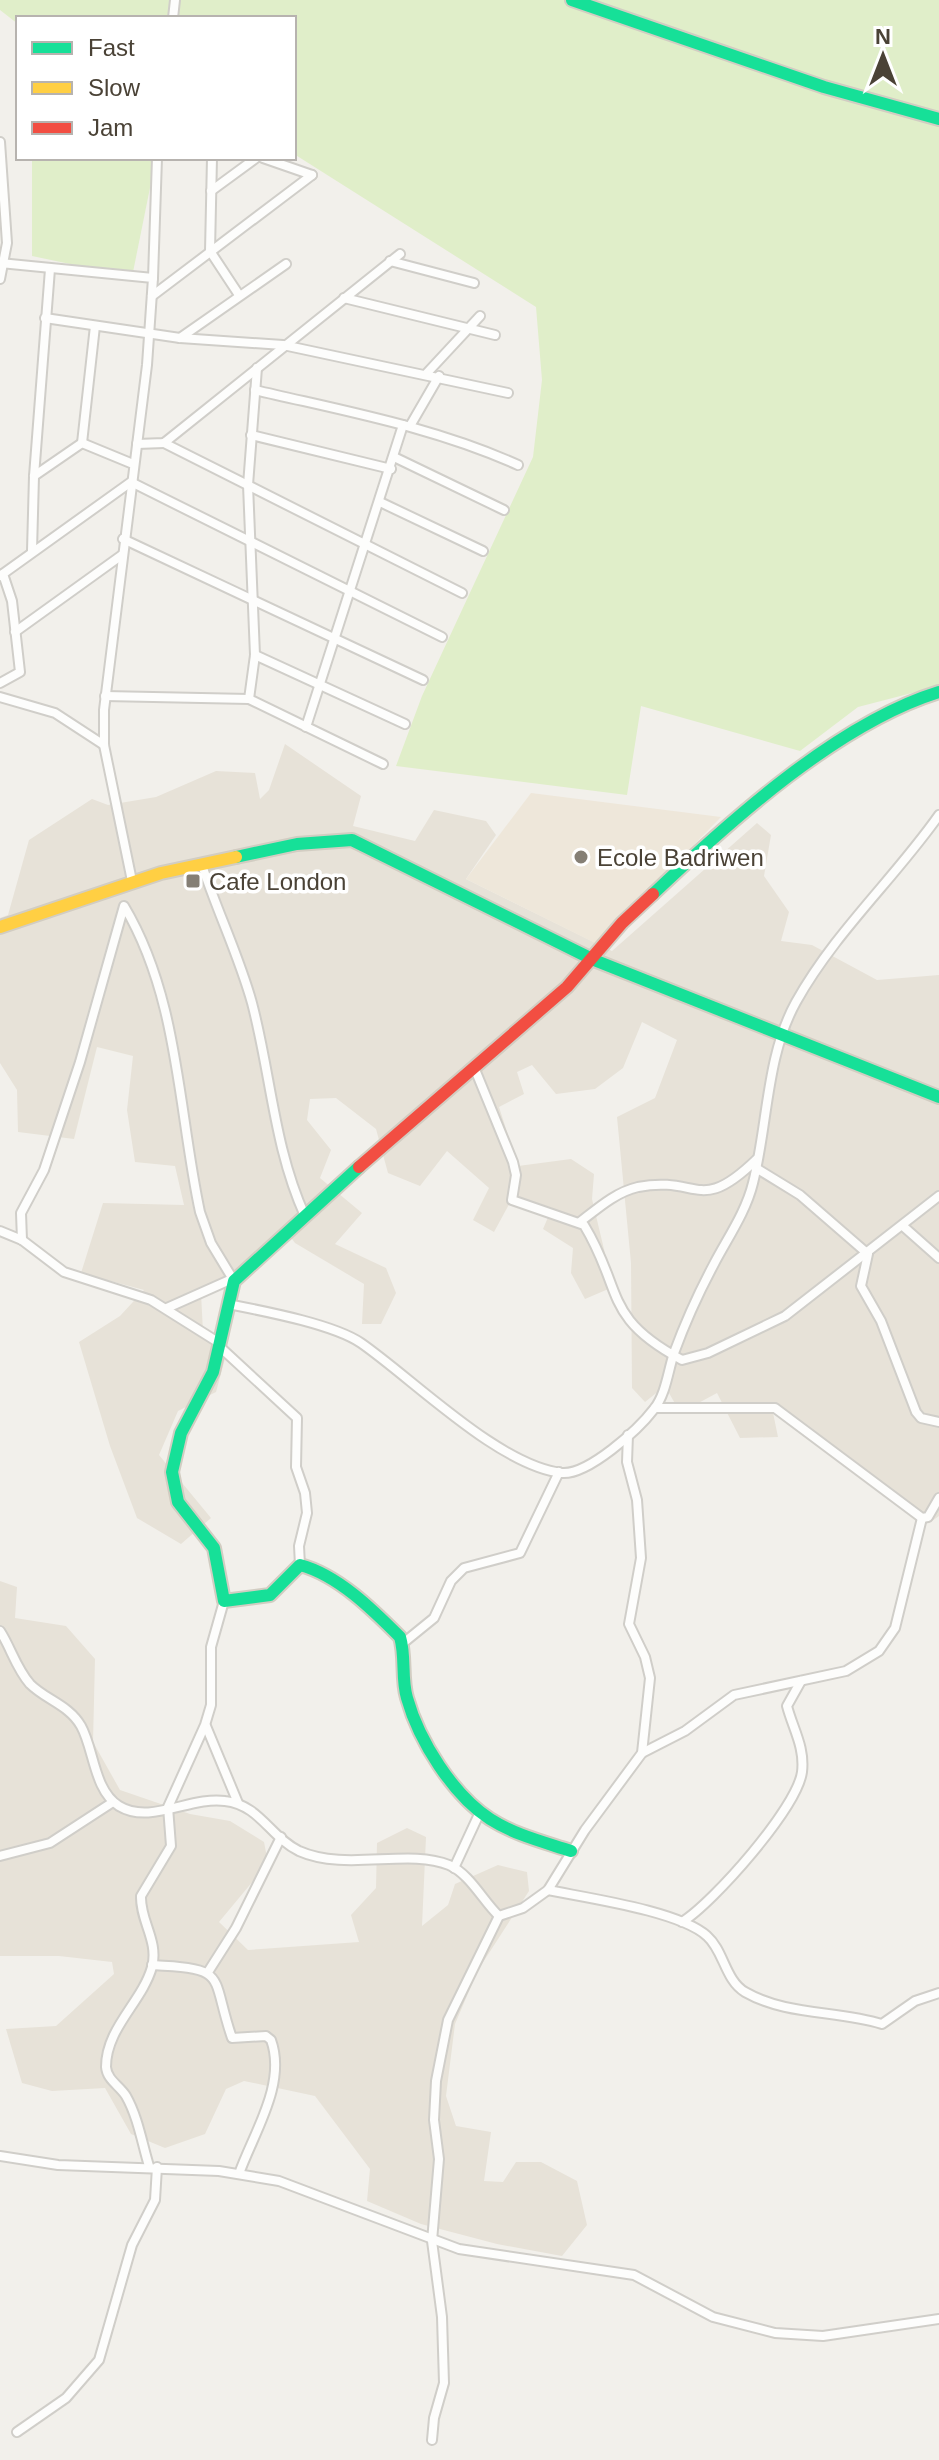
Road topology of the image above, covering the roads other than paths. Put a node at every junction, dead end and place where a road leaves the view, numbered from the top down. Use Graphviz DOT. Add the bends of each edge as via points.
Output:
graph roads {
  1 [pos="572,0"];
  2 [pos="939,119"];
  3 [pos="0,142"];
  4 [pos="157,160"];
  5 [pos="212,160"];
  6 [pos="253,160"];
  7 [pos="269,160"];
  8 [pos="1,166"];
  9 [pos="211,191"];
  10 [pos="3,222"];
  11 [pos="210,251"];
  12 [pos="400,254"];
  13 [pos="390,261"];
  14 [pos="1,263"];
  15 [pos="286,264"];
  16 [pos="50,269"];
  17 [pos="153,278"];
  18 [pos="0,279"];
  19 [pos="474,283"];
  20 [pos="239,295"];
  21 [pos="152,296"];
  22 [pos="344,298"];
  23 [pos="480,316"];
  24 [pos="45,318"];
  25 [pos="95,326"];
  26 [pos="469,329"];
  27 [pos="149,334"];
  28 [pos="495,335"];
  29 [pos="180,338"];
  30 [pos="283,345"];
  31 [pos="257,368"];
  32 [pos="427,373"];
  33 [pos="439,376"];
  34 [pos="255,390"];
  35 [pos="508,393"];
  36 [pos="407,425"];
  37 [pos="251,435"];
  38 [pos="82,443"];
  39 [pos="164,443"];
  40 [pos="137,444"];
  41 [pos="394,457"];
  42 [pos="133,464"];
  43 [pos="518,465"];
  44 [pos="391,469"];
  45 [pos="34,476"];
  46 [pos="131,482"];
  47 [pos="248,485"];
  48 [pos="380,502"];
  49 [pos="504,510"];
  50 [pos="123,539"];
  51 [pos="252,544"];
  52 [pos="367,545"];
  53 [pos="32,551"];
  54 [pos="483,551"];
  55 [pos="122,555"];
  56 [pos="1,575"];
  57 [pos="352,593"];
  58 [pos="462,593"];
  59 [pos="254,600"];
  60 [pos="15,632"];
  61 [pos="442,637"];
  62 [pos="337,640"];
  63 [pos="255,655"];
  64 [pos="423,680"];
  65 [pos="0,683"];
  66 [pos="320,685"];
  67 [pos="939,692"];
  68 [pos="105,696"];
  69 [pos="0,697"];
  70 [pos="249,699"];
  71 [pos="405,724"];
  72 [pos="306,727"];
  73 [pos="104,745"];
  74 [pos="383,764"];
  75 [pos="939,815"];
  76 [pos="202,865"];
  77 [pos="132,881"];
  78 [pos="117,886"];
  79 [pos="124,906"];
  80 [pos="0,927"];
  81 [pos="594,960"];
  82 [pos="780,1036"];
  83 [pos="474,1067"];
  84 [pos="939,1097"];
  85 [pos="757,1163"];
  86 [pos="939,1196"];
  87 [pos="305,1216"];
  88 [pos="580,1222"];
  89 [pos="904,1227"];
  90 [pos="0,1231"];
  91 [pos="22,1240"];
  92 [pos="868,1254"];
  93 [pos="939,1258"];
  94 [pos="233,1280"];
  95 [pos="228,1304"];
  96 [pos="167,1308"];
  97 [pos="220,1346"];
  98 [pos="673,1356"];
  99 [pos="655,1408"];
  100 [pos="939,1422"];
  101 [pos="628,1435"];
  102 [pos="559,1472"];
  103 [pos="939,1498"];
  104 [pos="922,1518"];
  105 [pos="300,1565"];
  106 [pos="224,1601"];
  107 [pos="0,1631"];
  108 [pos="402,1644"];
  109 [pos="801,1681"];
  110 [pos="205,1725"];
  111 [pos="642,1753"];
  112 [pos="113,1802"];
  113 [pos="238,1803"];
  114 [pos="168,1807"];
  115 [pos="480,1812"];
  116 [pos="281,1837"];
  117 [pos="571,1851"];
  118 [pos="0,1856"];
  119 [pos="454,1868"];
  120 [pos="548,1890"];
  121 [pos="499,1916"];
  122 [pos="682,1922"];
  123 [pos="152,1965"];
  124 [pos="208,1972"];
  125 [pos="939,1993"];
  126 [pos="0,2156"];
  127 [pos="153,2166"];
  128 [pos="239,2174"];
  129 [pos="432,2241"];
  130 [pos="939,2319"];
  131 [pos="17,2432"];
  132 [pos="432,2440"];
  1 -- 2 [label="main road" via="824,87"];
  3 -- 8 [label="street"];
  4 -- 17 [label="street"];
  5 -- 9 [label="street"];
  6 -- 9 [label="street"];
  7 -- 11 [label="street" via="312,175"];
  8 -- 10 [label="street"];
  9 -- 11 [label="street"];
  10 -- 14 [label="street" via="7,243"];
  11 -- 20 [label="street"];
  11 -- 21 [label="street"];
  12 -- 13 [label="street"];
  13 -- 19 [label="street"];
  13 -- 22 [label="street"];
  14 -- 16 [label="street"];
  14 -- 18 [label="street"];
  15 -- 20 [label="street"];
  16 -- 17 [label="street"];
  16 -- 24 [label="street"];
  17 -- 21 [label="street"];
  20 -- 29 [label="street"];
  21 -- 27 [label="street"];
  22 -- 26 [label="street"];
  22 -- 30 [label="street"];
  23 -- 26 [label="street"];
  24 -- 25 [label="street"];
  24 -- 45 [label="street"];
  25 -- 27 [label="street"];
  25 -- 38 [label="street"];
  26 -- 28 [label="street"];
  26 -- 32 [label="street"];
  27 -- 29 [label="street"];
  27 -- 40 [label="street"];
  29 -- 30 [label="street"];
  30 -- 31 [label="street"];
  30 -- 32 [label="street"];
  31 -- 34 [label="street"];
  31 -- 39 [label="street"];
  32 -- 33 [label="street"];
  33 -- 35 [label="street"];
  33 -- 36 [label="street"];
  34 -- 36 [label="street"];
  34 -- 37 [label="street"];
  36 -- 41 [label="street"];
  36 -- 43 [label="street" via="473,444"];
  37 -- 44 [label="street"];
  37 -- 47 [label="street"];
  38 -- 42 [label="street"];
  38 -- 45 [label="street"];
  39 -- 40 [label="street"];
  39 -- 47 [label="street"];
  40 -- 42 [label="street"];
  41 -- 44 [label="street"];
  41 -- 49 [label="street"];
  42 -- 46 [label="street"];
  44 -- 48 [label="street"];
  45 -- 53 [label="street"];
  46 -- 50 [label="street"];
  46 -- 51 [label="street"];
  46 -- 53 [label="street"];
  47 -- 51 [label="street"];
  47 -- 52 [label="street"];
  48 -- 52 [label="street"];
  48 -- 54 [label="street"];
  50 -- 55 [label="street"];
  50 -- 59 [label="street"];
  51 -- 57 [label="street"];
  51 -- 59 [label="street"];
  52 -- 57 [label="street"];
  52 -- 58 [label="street"];
  53 -- 56 [label="street"];
  55 -- 60 [label="street"];
  55 -- 68 [label="street"];
  56 -- 60 [label="street" via="12,601"];
  57 -- 61 [label="street"];
  57 -- 62 [label="street"];
  59 -- 62 [label="street"];
  59 -- 63 [label="street"];
  60 -- 65 [label="street" via="20,672"];
  62 -- 64 [label="street"];
  62 -- 66 [label="street"];
  63 -- 66 [label="street"];
  63 -- 70 [label="street"];
  66 -- 71 [label="street"];
  66 -- 72 [label="street"];
  67 -- 81 [label="main road" via="916,699 815,754 659,888 622,923"];
  68 -- 70 [label="street"];
  68 -- 73 [label="street"];
  69 -- 73 [label="street" via="55,713"];
  70 -- 72 [label="street"];
  72 -- 74 [label="street"];
  73 -- 77 [label="street"];
  75 -- 82 [label="street" via="840,937 796,1001"];
  76 -- 77 [label="main road"];
  76 -- 81 [label="main road" via="297,844 352,840"];
  76 -- 87 [label="street" via="251,1001 275,1128"];
  77 -- 78 [label="main road"];
  78 -- 79 [label="street"];
  78 -- 80 [label="main road"];
  79 -- 91 [label="street" via="44,1170 21,1213"];
  79 -- 94 [label="street" via="145,948 164,1007 200,1212"];
  81 -- 82 [label="main road"];
  81 -- 83 [label="main road"];
  82 -- 84 [label="main road"];
  82 -- 85 [label="street"];
  83 -- 87 [label="main road"];
  83 -- 88 [label="street" via="513,1162 512,1200"];
  85 -- 88 [label="street" via="715,1191 630,1189"];
  85 -- 92 [label="street"];
  85 -- 98 [label="street" via="744,1207"];
  86 -- 89 [label="street"];
  87 -- 94 [label="main road"];
  88 -- 98 [label="street" via="620,1311 642,1335"];
  89 -- 92 [label="street"];
  89 -- 93 [label="street"];
  90 -- 91 [label="street"];
  91 -- 96 [label="street" via="64,1272"];
  92 -- 98 [label="street" via="785,1316 694,1359"];
  92 -- 100 [label="street" via="861,1286 881,1321 916,1412"];
  94 -- 95 [label="main road"];
  94 -- 96 [label="street"];
  95 -- 97 [label="main road"];
  95 -- 102 [label="street" via="352,1339 418,1384 451,1416 521,1458"];
  96 -- 97 [label="street"];
  97 -- 105 [label="street" via="297,1418 296,1467 307,1513"];
  97 -- 106 [label="main road" via="205,1392 181,1433 172,1472 178,1502 214,1548"];
  98 -- 99 [label="street"];
  99 -- 101 [label="street"];
  99 -- 104 [label="street" via="775,1408"];
  101 -- 102 [label="street" via="587,1467"];
  101 -- 111 [label="street" via="641,1558 629,1624 650,1678"];
  102 -- 108 [label="street" via="520,1553 464,1568 451,1581 434,1618"];
  103 -- 104 [label="street"];
  104 -- 109 [label="street" via="888,1640 846,1671"];
  105 -- 106 [label="main road" via="270,1595"];
  105 -- 108 [label="main road" via="319,1572 376,1613"];
  106 -- 110 [label="street" via="211,1647 211,1705"];
  107 -- 112 [label="street" via="31,1684 80,1724"];
  108 -- 115 [label="main road" via="402,1675 414,1715 439,1764"];
  109 -- 111 [label="street" via="734,1695 685,1731"];
  109 -- 122 [label="street" via="787,1706 799,1734 802,1769 790,1803 706,1905"];
  110 -- 113 [label="street"];
  110 -- 114 [label="street"];
  111 -- 117 [label="street"];
  112 -- 114 [label="street" via="136,1813"];
  112 -- 118 [label="street" via="50,1843"];
  113 -- 114 [label="street" via="197,1800"];
  113 -- 116 [label="street" via="263,1817"];
  114 -- 123 [label="street" via="171,1846 140,1901 154,1946"];
  115 -- 117 [label="main road" via="516,1832"];
  115 -- 119 [label="street"];
  116 -- 119 [label="street" via="300,1851 321,1856 433,1861"];
  116 -- 124 [label="street"];
  117 -- 120 [label="street"];
  119 -- 121 [label="street"];
  120 -- 121 [label="street" via="523,1908"];
  120 -- 122 [label="street"];
  121 -- 129 [label="street" via="448,2020 441,2050 433,2103 439,2159"];
  122 -- 125 [label="street" via="713,1943 738,1986 777,2005 882,2024 915,2001"];
  123 -- 124 [label="street"];
  123 -- 127 [label="street" via="118,2028 106,2065 133,2110"];
  124 -- 128 [label="street" via="218,1981 232,2038 266,2036 274,2048 268,2102"];
  126 -- 127 [label="street" via="58,2165"];
  127 -- 128 [label="street"];
  127 -- 131 [label="street" via="155,2200 132,2245 99,2360 66,2398"];
  128 -- 129 [label="street" via="279,2181"];
  129 -- 130 [label="street" via="634,2275 713,2317 775,2333 823,2336"];
  129 -- 132 [label="street" via="444,2383"];
}
